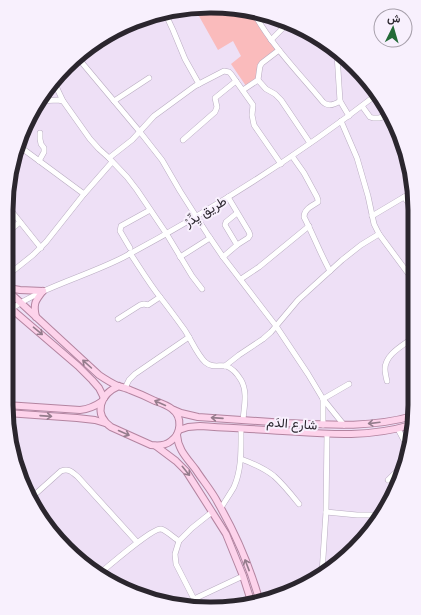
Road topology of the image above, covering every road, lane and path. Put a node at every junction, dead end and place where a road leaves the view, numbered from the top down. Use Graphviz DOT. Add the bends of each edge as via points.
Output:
graph roads {
  1 [pos="167,18"];
  2 [pos="257,19"];
  3 [pos="284,27"];
  4 [pos="271,40"];
  5 [pos="279,50"];
  6 [pos="337,59"];
  7 [pos="81,61"];
  8 [pos="149,78"];
  9 [pos="258,80"];
  10 [pos="236,81"];
  11 [pos="199,84"];
  12 [pos="56,87"];
  13 [pos="243,90"];
  14 [pos="373,98"];
  15 [pos="46,101"];
  16 [pos="114,101"];
  17 [pos="340,101"];
  18 [pos="63,102"];
  19 [pos="362,106"];
  20 [pos="349,116"];
  21 [pos="384,116"];
  22 [pos="341,122"];
  23 [pos="140,132"];
  24 [pos="40,133"];
  25 [pos="183,140"];
  26 [pos="310,143"];
  27 [pos="23,149"];
  28 [pos="292,156"];
  29 [pos="110,160"];
  30 [pos="39,161"];
  31 [pos="281,164"];
  32 [pos="84,194"];
  33 [pos="408,196"];
  34 [pos="404,197"];
  35 [pos="228,198"];
  36 [pos="408,202"];
  37 [pos="150,210"];
  38 [pos="13,213"];
  39 [pos="237,213"];
  40 [pos="372,216"];
  41 [pos="196,217"];
  42 [pos="20,222"];
  43 [pos="309,226"];
  44 [pos="13,228"];
  45 [pos="166,234"];
  46 [pos="379,234"];
  47 [pos="210,238"];
  48 [pos="237,245"];
  49 [pos="41,248"];
  50 [pos="130,251"];
  51 [pos="180,257"];
  52 [pos="223,257"];
  53 [pos="13,271"];
  54 [pos="330,271"];
  55 [pos="408,273"];
  56 [pos="241,279"];
  57 [pos="202,288"];
  58 [pos="13,289"];
  59 [pos="43,291"];
  60 [pos="160,297"];
  61 [pos="13,298"];
  62 [pos="20,302"];
  63 [pos="13,305"];
  64 [pos="13,310"];
  65 [pos="36,317"];
  66 [pos="118,319"];
  67 [pos="276,326"];
  68 [pos="189,337"];
  69 [pos="408,342"];
  70 [pos="225,366"];
  71 [pos="387,381"];
  72 [pos="350,384"];
  73 [pos="119,386"];
  74 [pos="125,388"];
  75 [pos="323,399"];
  76 [pos="102,400"];
  77 [pos="13,405"];
  78 [pos="172,409"];
  79 [pos="13,413"];
  80 [pos="408,417"];
  81 [pos="243,420"];
  82 [pos="105,423"];
  83 [pos="323,425"];
  84 [pos="344,425"];
  85 [pos="407,426"];
  86 [pos="241,429"];
  87 [pos="398,429"];
  88 [pos="178,433"];
  89 [pos="327,434"];
  90 [pos="404,441"];
  91 [pos="156,446"];
  92 [pos="241,459"];
  93 [pos="397,471"];
  94 [pos="388,480"];
  95 [pos="35,495"];
  96 [pos="299,504"];
  97 [pos="221,508"];
  98 [pos="212,512"];
  99 [pos="326,512"];
  100 [pos="374,515"];
  101 [pos="180,541"];
  102 [pos="137,542"];
  103 [pos="322,567"];
  104 [pos="104,571"];
  105 [pos="243,576"];
  106 [pos="258,596"];
  107 [pos="250,598"];
  108 [pos="194,600"];
  1 -- 11 [label="street"];
  2 -- 4 [label="street"];
  3 -- 4 [label="street"];
  4 -- 5 [label="street"];
  5 -- 9 [label="street" via="262,63"];
  5 -- 17 [label="street" via="326,105"];
  6 -- 17 [label="street"];
  7 -- 16 [label="street"];
  8 -- 16 [label="street"];
  9 -- 13 [label="street"];
  9 -- 26 [label="street" via="281,100"];
  10 -- 11 [label="street" via="229,72 224,71"];
  10 -- 13 [label="street"];
  10 -- 25 [label="street" via="215,98 215,112"];
  11 -- 23 [label="street" via="154,116"];
  12 -- 18 [label="street"];
  13 -- 31 [label="street" via="253,105 254,124"];
  14 -- 19 [label="street, طريق يِدِّرْ"];
  15 -- 18 [label="street"];
  16 -- 23 [label="street"];
  17 -- 20 [label="street"];
  18 -- 29 [label="street" via="90,139"];
  19 -- 20 [label="street, طريق يِدِّرْ"];
  19 -- 21 [label="street" via="370,117"];
  20 -- 22 [label="street, طريق يِدِّرْ"];
  22 -- 26 [label="street, طريق يِدِّرْ"];
  22 -- 40 [label="street" via="361,169"];
  23 -- 29 [label="street"];
  23 -- 41 [label="street" via="162,160"];
  24 -- 30 [label="street" via="44,152"];
  26 -- 28 [label="street, طريق يِدِّرْ"];
  27 -- 30 [label="street"];
  28 -- 31 [label="street, طريق يِدِّرْ"];
  28 -- 43 [label="street" via="318,200 304,212"];
  29 -- 32 [label="street"];
  29 -- 37 [label="street"];
  30 -- 32 [label="street"];
  31 -- 35 [label="street, طريق يِدِّرْ"];
  32 -- 49 [label="street"];
  33 -- 34 [label="street"];
  34 -- 36 [label="street"];
  34 -- 40 [label="street"];
  35 -- 39 [label="street"];
  35 -- 41 [label="street, طريق يِدِّرْ"];
  37 -- 45 [label="street"];
  37 -- 50 [label="street" via="120,228"];
  38 -- 42 [label="street"];
  39 -- 48 [label="street" via="225,223"];
  39 -- 48 [label="street" via="250,236"];
  40 -- 46 [label="street"];
  41 -- 45 [label="street, طريق يِدِّرْ"];
  41 -- 47 [label="street"];
  42 -- 44 [label="street"];
  42 -- 49 [label="street"];
  43 -- 54 [label="street"];
  43 -- 56 [label="street"];
  45 -- 50 [label="street, طريق يِدِّرْ"];
  45 -- 51 [label="street"];
  46 -- 54 [label="street" via="361,245"];
  46 -- 55 [label="street"];
  47 -- 51 [label="street"];
  47 -- 52 [label="street"];
  48 -- 52 [label="street"];
  49 -- 53 [label="street"];
  50 -- 59 [label="street, طريق يِدِّرْ" via="76,279"];
  50 -- 60 [label="street"];
  51 -- 57 [label="street"];
  52 -- 56 [label="street"];
  54 -- 67 [label="street" via="298,300"];
  56 -- 67 [label="street"];
  58 -- 59 [label="main road"];
  59 -- 62 [label="street, طريق يِدِّرْ"];
  59 -- 65 [label="main road" via="34,304"];
  60 -- 66 [label="street" via="148,305 140,305"];
  60 -- 68 [label="street"];
  61 -- 62 [label="main road, شارع الدَم"];
  62 -- 63 [label="street, طريق يِدِّرْ"];
  62 -- 65 [label="main road, شارع الدَم"];
  64 -- 76 [label="main road, one-way" via="92,380 99,388"];
  73 -- 65 [label="main road, شارع الدَم, one-way" via="99,375"];
  67 -- 70 [label="street" via="264,339"];
  67 -- 75 [label="street"];
  68 -- 70 [label="street" via="206,363"];
  68 -- 74 [label="street" via="135,374"];
  69 -- 71 [label="street" via="388,359 385,367"];
  70 -- 81 [label="street" via="235,372 242,382 245,394"];
  72 -- 75 [label="street"];
  73 -- 74 [label="main road, شارع الدَم"];
  73 -- 76 [label="main road"];
  78 -- 74 [label="main road, شارع الدَم, one-way"];
  75 -- 83 [label="street"];
  75 -- 84 [label="street"];
  76 -- 77 [label="main road" via="87,410"];
  76 -- 82 [label="main road" via="101,413"];
  81 -- 78 [label="main road, شارع الدَم, one-way" via="208,418"];
  78 -- 88 [label="main road" via="178,418"];
  79 -- 82 [label="main road, one-way" via="77,418"];
  80 -- 84 [label="main road, شارع الدَم, one-way" via="385,422"];
  81 -- 83 [label="main road, شارع الدَم"];
  82 -- 91 [label="main road, one-way"];
  83 -- 84 [label="main road, شارع الدَم"];
  85 -- 87 [label="main road, شارع الدَم"];
  86 -- 88 [label="main road, شارع الدَم" via="200,426 188,427"];
  86 -- 89 [label="main road, شارع الدَم"];
  86 -- 92 [label="street"];
  87 -- 89 [label="main road, شارع الدَم" via="365,434"];
  87 -- 90 [label="street"];
  88 -- 91 [label="main road" via="167,444"];
  88 -- 97 [label="main road" via="181,450"];
  89 -- 99 [label="street"];
  91 -- 98 [label="main road, one-way" via="186,471"];
  92 -- 96 [label="street" via="274,476"];
  92 -- 97 [label="street" via="235,486"];
  93 -- 94 [label="street"];
  95 -- 102 [label="street" via="61,471 71,471"];
  106 -- 97 [label="main road, one-way" via="236,535"];
  98 -- 101 [label="street"];
  98 -- 105 [label="main road" via="226,534"];
  99 -- 100 [label="street"];
  99 -- 103 [label="street"];
  101 -- 102 [label="street" via="159,529"];
  101 -- 108 [label="street" via="175,554 176,564"];
  102 -- 104 [label="street"];
  105 -- 107 [label="main road"];
  105 -- 108 [label="street"];
}
